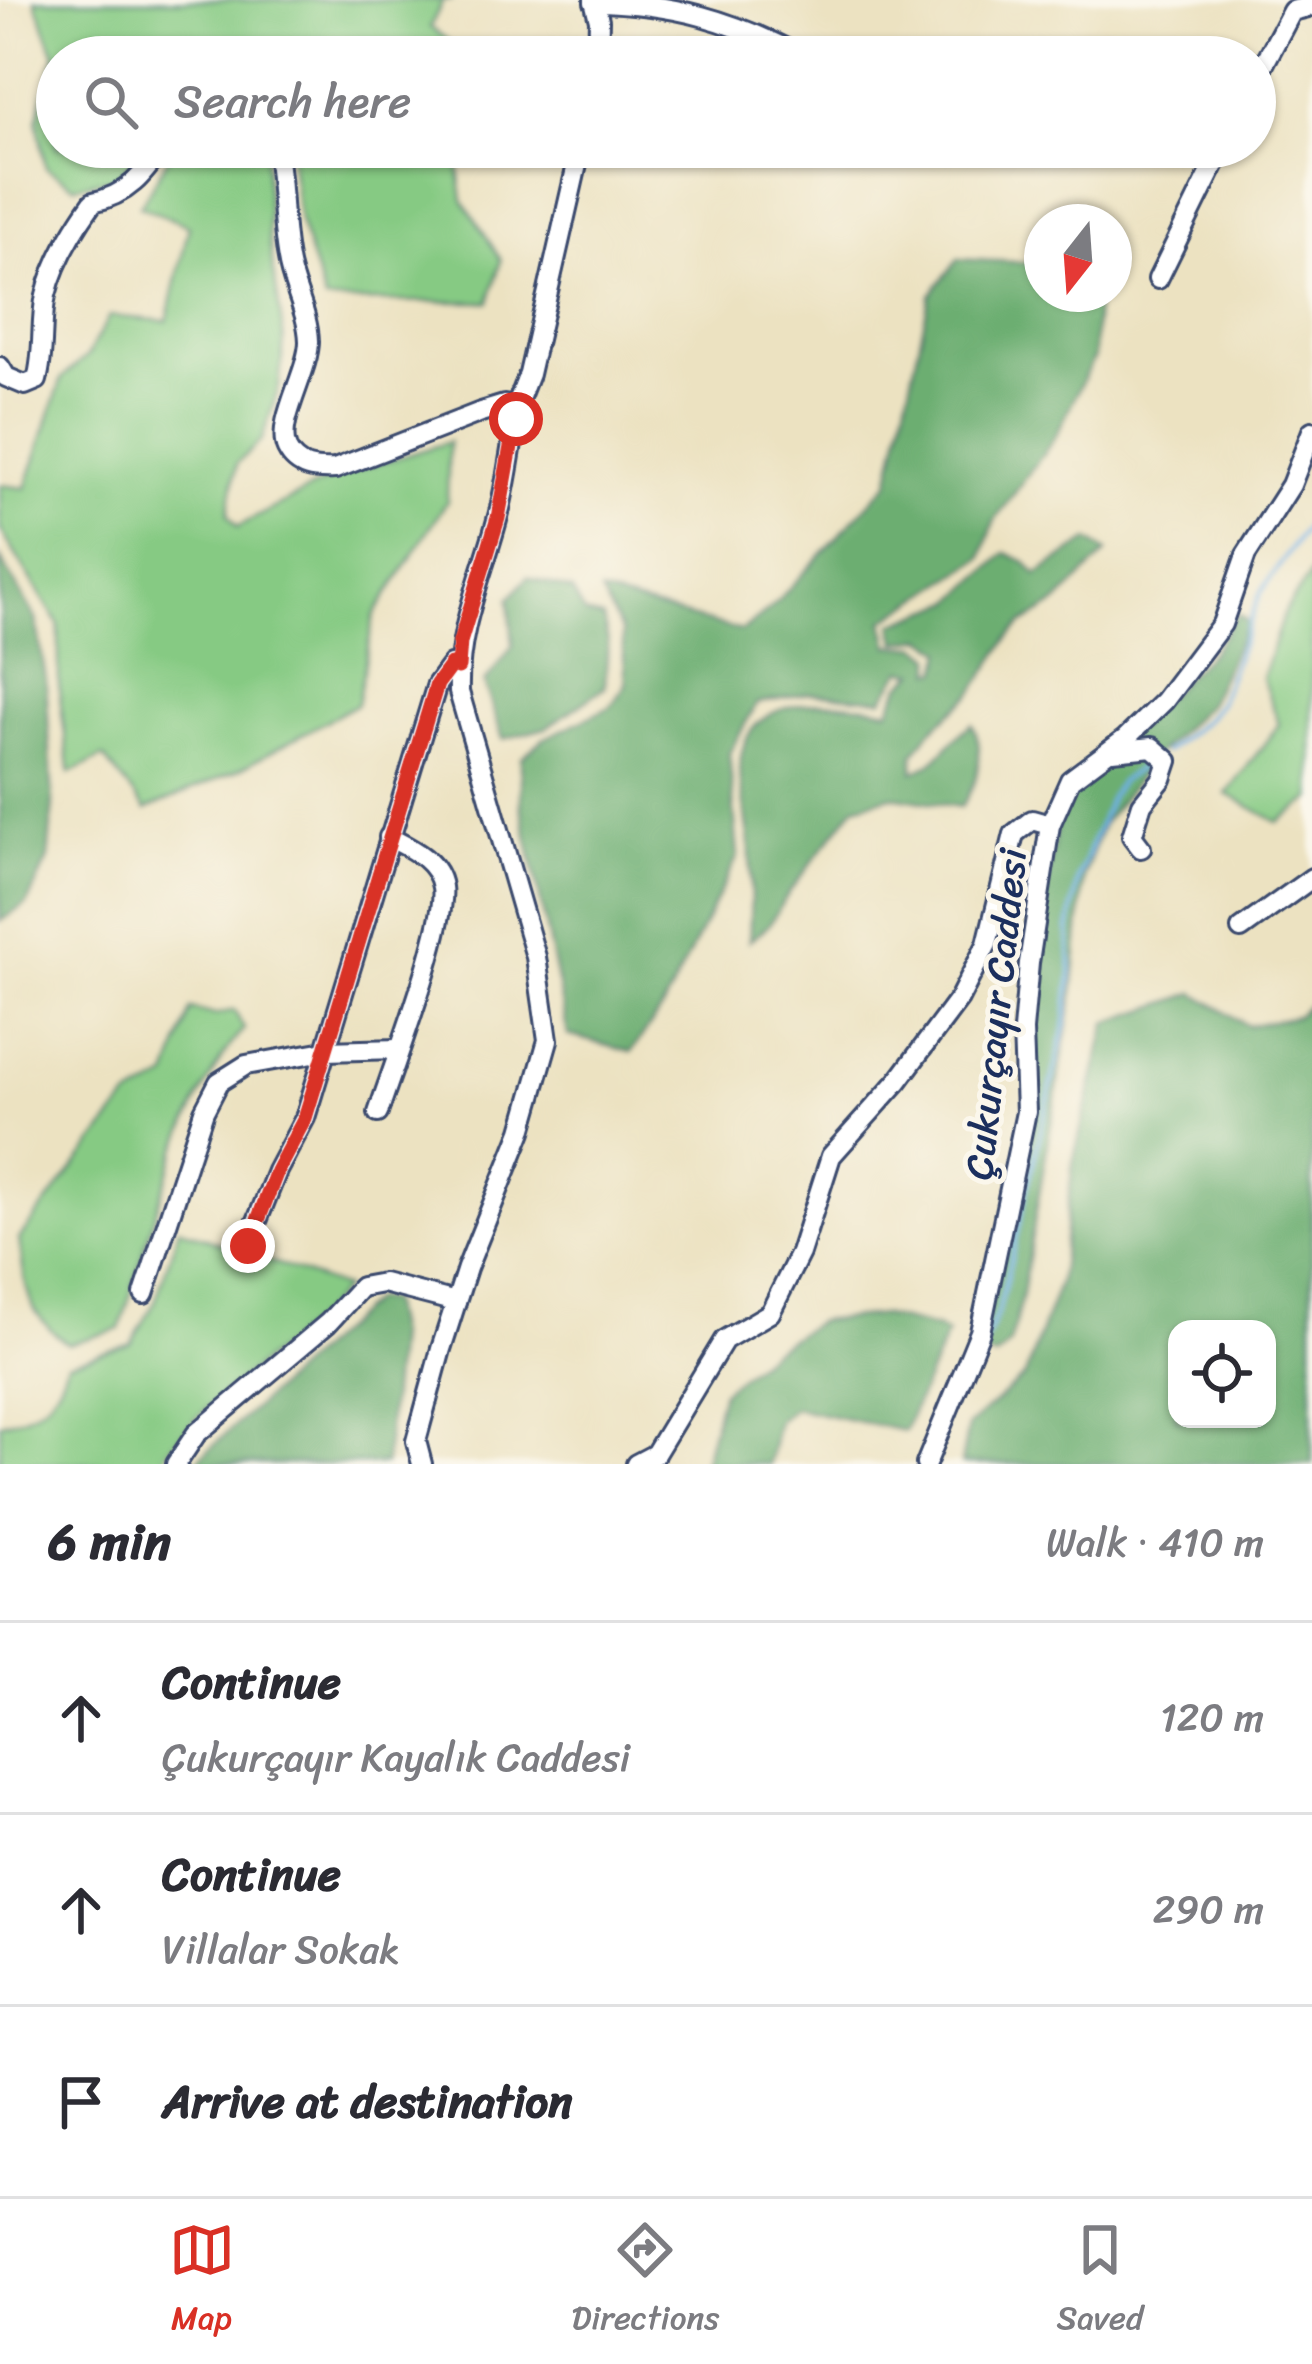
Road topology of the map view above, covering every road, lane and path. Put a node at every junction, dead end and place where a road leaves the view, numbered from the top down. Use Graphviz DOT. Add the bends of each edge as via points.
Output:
graph roads {
  1 [pos="594,1"];
  2 [pos="1312,6"];
  3 [pos="598,36"];
  4 [pos="758,36"];
  5 [pos="1276,41"];
  6 [pos="147,168"];
  7 [pos="278,168"];
  8 [pos="575,168"];
  9 [pos="1213,168"];
  10 [pos="1158,279"];
  11 [pos="0,367"];
  12 [pos="514,412"];
  13 [pos="1312,431"];
  14 [pos="458,667"];
  15 [pos="1108,752"];
  16 [pos="1050,825"];
  17 [pos="389,837"];
  18 [pos="1142,848"];
  19 [pos="1312,878"];
  20 [pos="1241,929"];
  21 [pos="399,1049"];
  22 [pos="325,1051"];
  23 [pos="378,1113"];
  24 [pos="248,1246"];
  25 [pos="144,1294"];
  26 [pos="456,1302"];
  27 [pos="176,1464"];
  28 [pos="422,1464"];
  29 [pos="636,1464"];
  30 [pos="926,1464"];
  1 -- 3 [label="street"];
  1 -- 4 [label="street" via="651,3"];
  2 -- 5 [label="street" via="1292,11"];
  6 -- 11 [label="street" via="116,197 93,202 69,235 47,292 37,380 25,385"];
  7 -- 12 [label="street" via="288,262 309,341 284,430 296,461 335,469 482,412 504,405"];
  8 -- 12 [label="street"];
  9 -- 10 [label="street"];
  12 -- 14 [label="street" via="498,518"];
  13 -- 15 [label="street, Çukurçayır Caddesi" via="1291,485 1246,555 1222,624 1164,701"];
  14 -- 17 [label="street" via="437,684"];
  14 -- 26 [label="street" via="536,957 548,1040"];
  15 -- 16 [label="street, Çukurçayır Caddesi" via="1070,780"];
  15 -- 18 [label="street" via="1152,747 1168,761 1137,817 1132,836"];
  16 -- 29 [label="street" via="1032,820 1014,834 978,962 910,1065 831,1156 770,1313 724,1340 656,1454"];
  16 -- 30 [label="street, Çukurçayır Caddesi" via="1023,1030 1026,1112 980,1332"];
  17 -- 21 [label="street" via="420,854 443,890"];
  17 -- 22 [label="street"];
  19 -- 20 [label="street"];
  21 -- 22 [label="street"];
  21 -- 23 [label="street"];
  22 -- 24 [label="street" via="305,1118"];
  22 -- 25 [label="street" via="246,1065 219,1082"];
  26 -- 27 [label="street" via="383,1283 362,1287 196,1434"];
  26 -- 28 [label="street" via="416,1441"];
}
